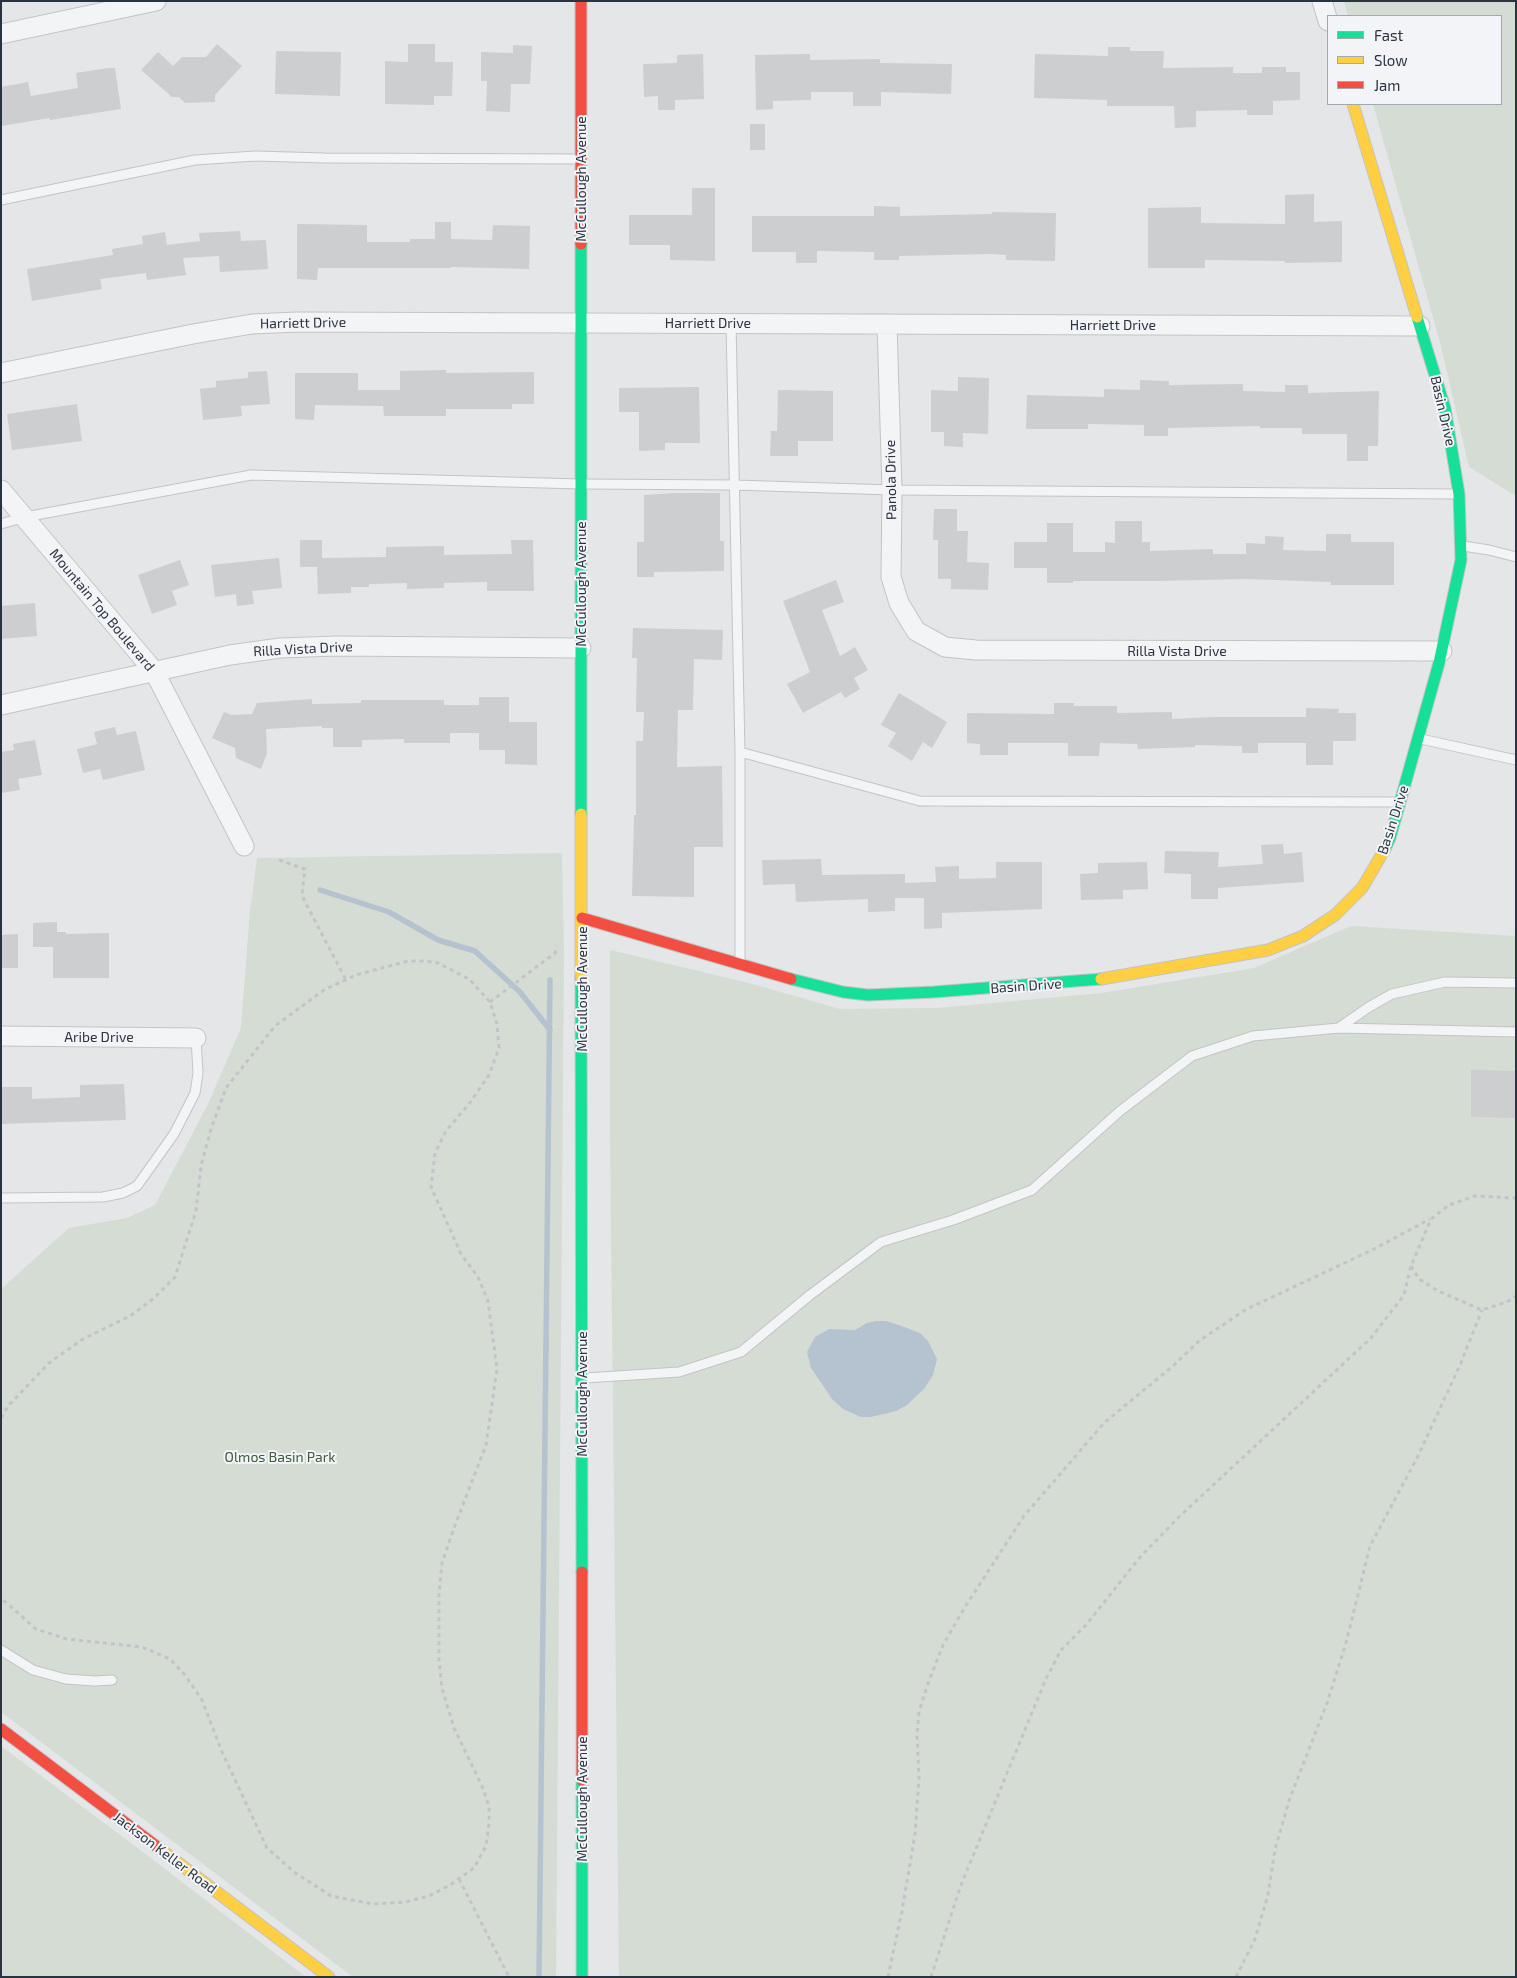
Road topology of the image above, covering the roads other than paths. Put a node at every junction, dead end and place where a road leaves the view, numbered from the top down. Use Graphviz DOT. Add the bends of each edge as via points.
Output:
graph roads {
  1 [pos="156,1"];
  2 [pos="581,1"];
  3 [pos="1322,1"];
  4 [pos="1327,18"];
  5 [pos="1,34"];
  6 [pos="1353,105"];
  7 [pos="581,159"];
  8 [pos="1,200"];
  9 [pos="731,323"];
  10 [pos="581,324"];
  11 [pos="887,324"];
  12 [pos="1420,326"];
  13 [pos="1,372"];
  14 [pos="581,484"];
  15 [pos="734,485"];
  16 [pos="1,490"];
  17 [pos="892,490"];
  18 [pos="1459,494"];
  19 [pos="25,517"];
  20 [pos="1,524"];
  21 [pos="1460,546"];
  22 [pos="1516,557"];
  23 [pos="916,631"];
  24 [pos="581,648"];
  25 [pos="1442,651"];
  26 [pos="154,671"];
  27 [pos="1,705"];
  28 [pos="1418,738"];
  29 [pos="740,752"];
  30 [pos="1516,760"];
  31 [pos="1400,802"];
  32 [pos="244,846"];
  33 [pos="582,918"];
  34 [pos="740,963"];
  35 [pos="1516,983"];
  36 [pos="1339,1028"];
  37 [pos="1516,1032"];
  38 [pos="1,1036"];
  39 [pos="196,1038"];
  40 [pos="1,1198"];
  41 [pos="582,1378"];
  42 [pos="1,1650"];
  43 [pos="112,1680"];
  44 [pos="1,1729"];
  45 [pos="329,1977"];
  46 [pos="582,1977"];
  1 -- 5 [label="street"];
  2 -- 7 [label="main road, McCullough Avenue"];
  3 -- 4 [label="street"];
  6 -- 12 [label="main road, Basin Drive"];
  7 -- 8 [label="lane" via="255,156 195,160"];
  7 -- 10 [label="main road, McCullough Avenue"];
  9 -- 10 [label="street, Harriett Drive"];
  9 -- 11 [label="street, Harriett Drive"];
  9 -- 15 [label="lane"];
  10 -- 13 [label="street, Harriett Drive" via="252,324"];
  10 -- 14 [label="main road, McCullough Avenue"];
  11 -- 12 [label="street, Harriett Drive"];
  11 -- 17 [label="street, Panola Drive"];
  12 -- 18 [label="main road, Basin Drive" via="1445,408"];
  14 -- 15 [label="lane"];
  14 -- 19 [label="lane" via="251,475"];
  14 -- 24 [label="main road, McCullough Avenue"];
  15 -- 17 [label="lane"];
  15 -- 29 [label="lane"];
  16 -- 19 [label="street, Mountain Top Boulevard"];
  17 -- 18 [label="lane"];
  17 -- 23 [label="street, Panola Drive" via="891,577 899,603"];
  18 -- 21 [label="main road, Basin Drive"];
  19 -- 20 [label="lane"];
  19 -- 26 [label="street, Mountain Top Boulevard"];
  21 -- 22 [label="lane"];
  21 -- 25 [label="main road, Basin Drive" via="1461,560"];
  23 -- 25 [label="street, Rilla Vista Drive" via="945,647 976,650"];
  24 -- 26 [label="street, Rilla Vista Drive" via="280,648"];
  24 -- 33 [label="main road, McCullough Avenue"];
  25 -- 28 [label="main road, Basin Drive"];
  26 -- 27 [label="street, Rilla Vista Drive"];
  26 -- 32 [label="street, Mountain Top Boulevard"];
  28 -- 30 [label="lane"];
  28 -- 31 [label="main road, Basin Drive"];
  29 -- 31 [label="lane" via="920,801"];
  29 -- 34 [label="lane"];
  31 -- 34 [label="main road, Basin Drive" via="1390,838 1362,888 1335,915 1303,936 1268,950 1098,980 868,995 843,992"];
  33 -- 34 [label="main road, Basin Drive"];
  33 -- 41 [label="main road, McCullough Avenue"];
  35 -- 36 [label="lane" via="1445,982 1392,994"];
  36 -- 37 [label="lane"];
  36 -- 41 [label="lane" via="1253,1036 1192,1056 1120,1111 1032,1190 953,1220 881,1242 741,1352 679,1372"];
  38 -- 39 [label="street, Aribe Drive"];
  39 -- 40 [label="lane" via="198,1074 194,1093 174,1134 137,1186 103,1198"];
  41 -- 46 [label="main road, McCullough Avenue"];
  42 -- 43 [label="lane" via="34,1670 58,1677"];
  44 -- 45 [label="main road, Jackson Keller Road"];
}
